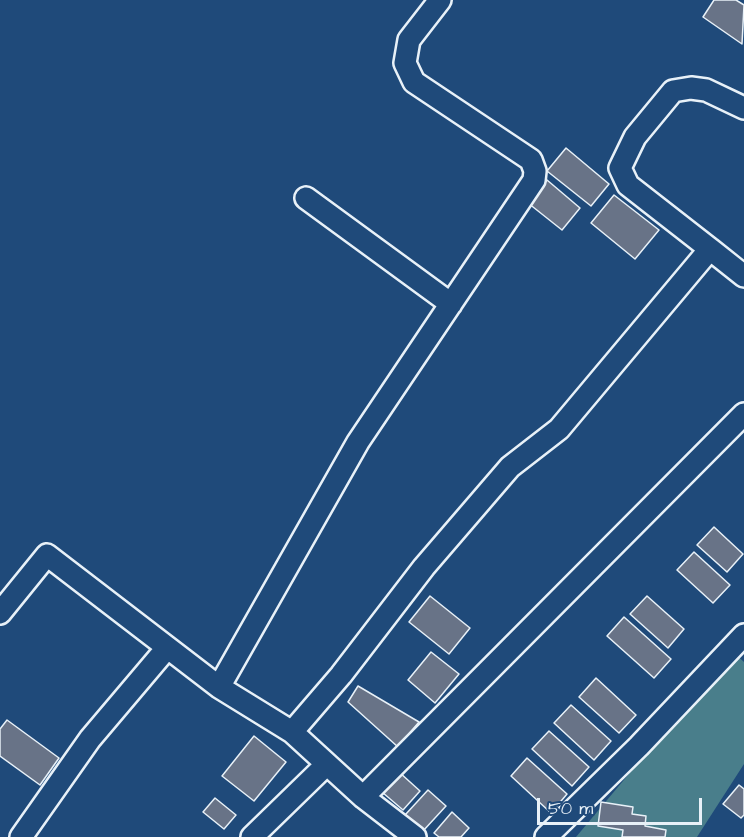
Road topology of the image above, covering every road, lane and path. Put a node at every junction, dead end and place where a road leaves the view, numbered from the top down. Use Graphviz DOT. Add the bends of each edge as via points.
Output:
graph roads {
  1 [pos="440,0"];
  2 [pos="744,108"];
  3 [pos="306,198"];
  4 [pos="710,249"];
  5 [pos="744,276"];
  6 [pos="451,304"];
  7 [pos="744,414"];
  8 [pos="0,613"];
  9 [pos="742,640"];
  10 [pos="167,648"];
  11 [pos="219,687"];
  12 [pos="292,732"];
  13 [pos="327,764"];
  14 [pos="363,797"];
  15 [pos="21,837"];
  16 [pos="252,837"];
  17 [pos="415,837"];
  18 [pos="546,837"];
  1 -- 6 [label="street" via="410,40 405,63 414,82 531,160 535,171 534,180"];
  2 -- 4 [label="street" via="706,90 673,91 635,137 620,168 628,185"];
  3 -- 6 [label="street"];
  4 -- 5 [label="street"];
  4 -- 12 [label="street" via="559,429 510,466 423,567"];
  6 -- 11 [label="street" via="358,442"];
  7 -- 14 [label="street"];
  8 -- 10 [label="street" via="47,555"];
  9 -- 18 [label="street"];
  10 -- 11 [label="street"];
  10 -- 15 [label="street" via="90,739"];
  11 -- 12 [label="street"];
  12 -- 13 [label="street"];
  13 -- 14 [label="street"];
  13 -- 16 [label="street"];
  14 -- 17 [label="street"];
}
